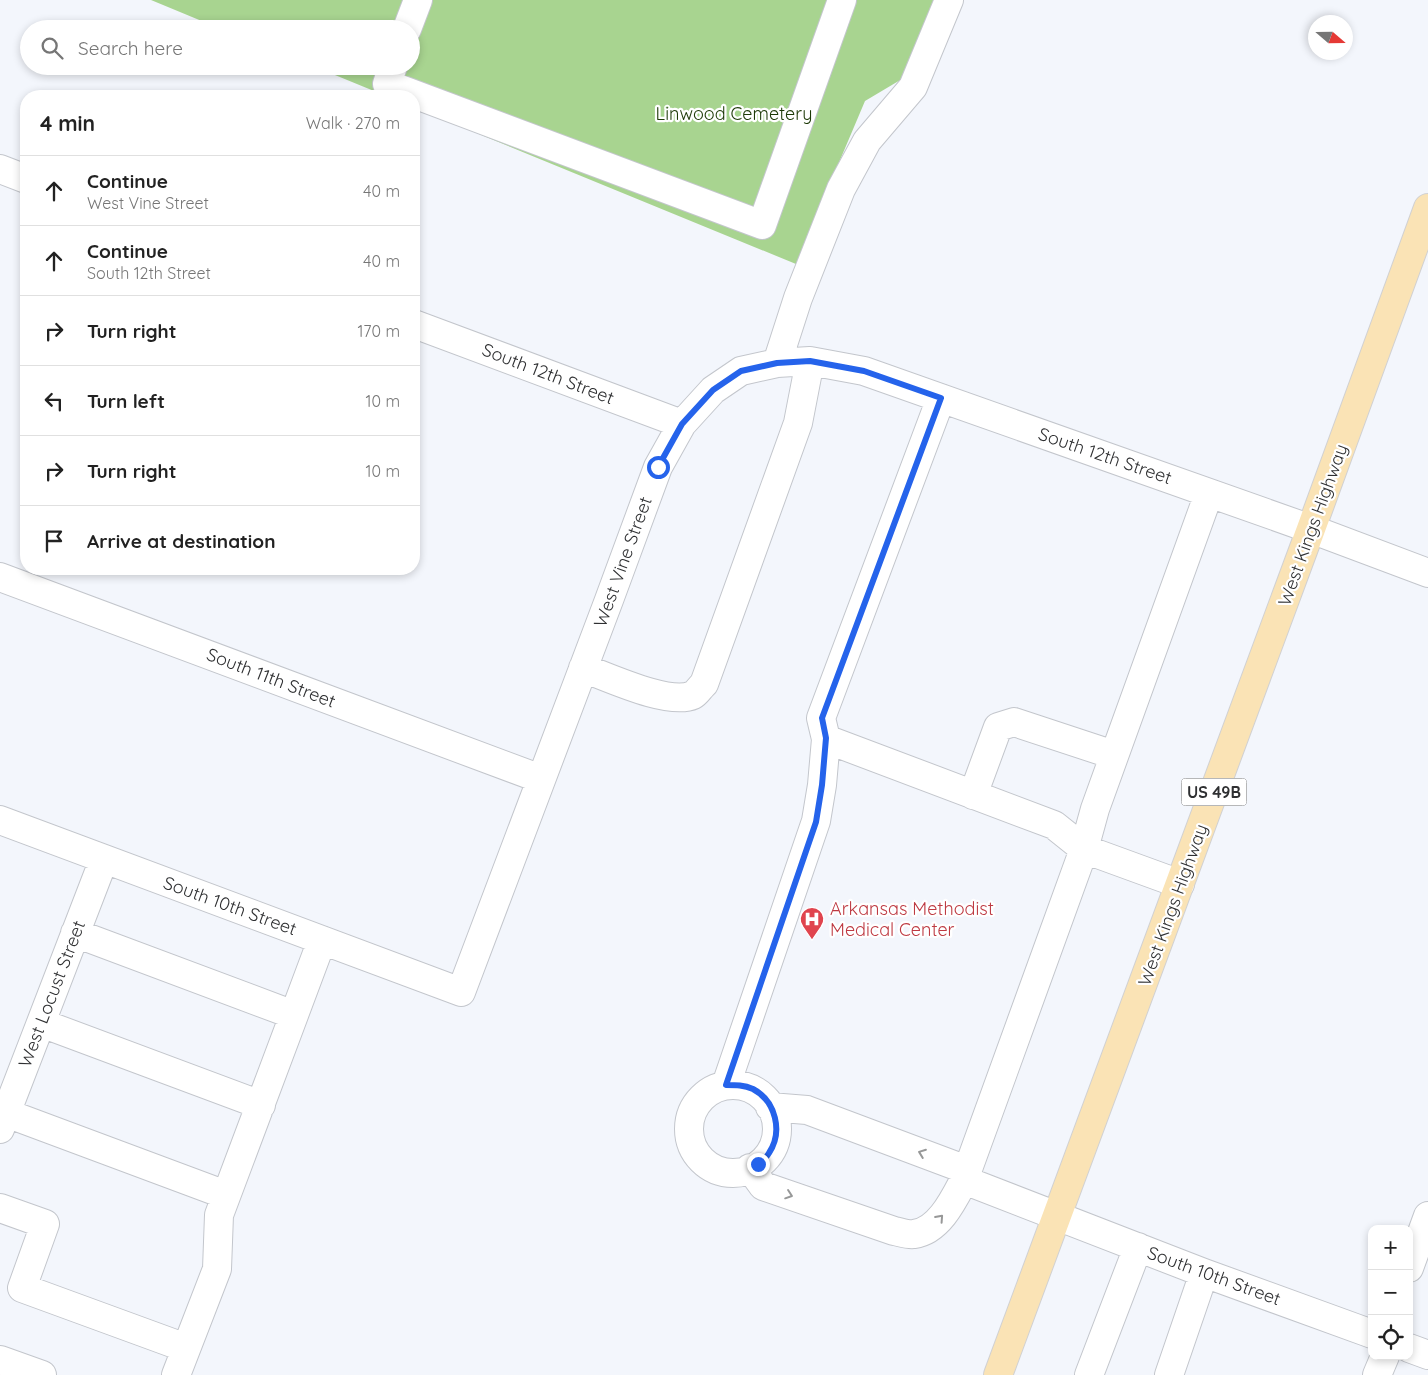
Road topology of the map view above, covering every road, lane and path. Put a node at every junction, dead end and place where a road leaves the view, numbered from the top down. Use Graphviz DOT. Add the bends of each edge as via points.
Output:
graph roads {
  1 [pos="418,0"];
  2 [pos="842,0"];
  3 [pos="949,0"];
  4 [pos="410,20"];
  5 [pos="390,75"];
  6 [pos="403,90"];
  7 [pos="420,96"];
  8 [pos="0,169"];
  9 [pos="20,177"];
  10 [pos="1428,208"];
  11 [pos="420,326"];
  12 [pos="810,361"];
  13 [pos="777,363"];
  14 [pos="941,398"];
  15 [pos="682,424"];
  16 [pos="1209,492"];
  17 [pos="1311,529"];
  18 [pos="1428,573"];
  19 [pos="0,576"];
  20 [pos="584,668"];
  21 [pos="826,738"];
  22 [pos="1114,755"];
  23 [pos="541,779"];
  24 [pos="973,795"];
  25 [pos="0,820"];
  26 [pos="1084,849"];
  27 [pos="104,859"];
  28 [pos="1180,884"];
  29 [pos="75,933"];
  30 [pos="322,940"];
  31 [pos="461,992"];
  32 [pos="294,1016"];
  33 [pos="41,1023"];
  34 [pos="726,1085"];
  35 [pos="260,1105"];
  36 [pos="770,1106"];
  37 [pos="3,1121"];
  38 [pos="750,1168"];
  39 [pos="966,1175"];
  40 [pos="226,1195"];
  41 [pos="0,1208"];
  42 [pos="1428,1216"];
  43 [pos="1057,1218"];
  44 [pos="1138,1247"];
  45 [pos="1413,1257"];
  46 [pos="1204,1273"];
  47 [pos="1368,1333"];
  48 [pos="186,1348"];
  49 [pos="1413,1349"];
  50 [pos="1428,1355"];
  51 [pos="0,1360"];
  52 [pos="1383,1360"];
  53 [pos="42,1375"];
  54 [pos="176,1375"];
  55 [pos="998,1375"];
  56 [pos="1089,1375"];
  57 [pos="1169,1375"];
  58 [pos="1377,1375"];
  1 -- 4 [label="street"];
  2 -- 7 [label="street" via="762,225"];
  3 -- 13 [label="street" via="913,87 868,141 841,189 798,298"];
  5 -- 6 [label="street" via="387,84"];
  8 -- 9 [label="street"];
  10 -- 17 [label="main road, West Kings Highway / US 49B"];
  11 -- 15 [label="street, South 12th Street"];
  12 -- 13 [label="street, South 12th Street"];
  12 -- 14 [label="street, South 12th Street" via="864,371"];
  12 -- 20 [label="street" via="798,423 704,684 694,694 676,698 661,696"];
  13 -- 15 [label="street, West Vine Street" via="741,371 713,390"];
  14 -- 16 [label="street, South 12th Street"];
  14 -- 21 [label="street" via="822,718"];
  15 -- 20 [label="street, West Vine Street" via="658,467"];
  16 -- 17 [label="street, South 12th Street"];
  16 -- 22 [label="street"];
  17 -- 18 [label="street, South 12th Street"];
  17 -- 28 [label="main road, West Kings Highway / US 49B"];
  19 -- 23 [label="street, South 11th Street"];
  20 -- 23 [label="street, West Vine Street"];
  21 -- 24 [label="street"];
  21 -- 34 [label="street" via="816,822"];
  22 -- 24 [label="street" via="1014,722 998,727"];
  22 -- 26 [label="street"];
  23 -- 31 [label="street, West Vine Street"];
  24 -- 26 [label="street" via="1054,825"];
  25 -- 27 [label="street, South 10th Street"];
  26 -- 28 [label="street"];
  26 -- 39 [label="street"];
  27 -- 29 [label="street, West Locust Street"];
  27 -- 30 [label="street, South 10th Street"];
  28 -- 43 [label="main road, West Kings Highway / US 49B"];
  29 -- 32 [label="street"];
  29 -- 33 [label="street, West Locust Street"];
  30 -- 31 [label="street, South 10th Street"];
  30 -- 32 [label="street"];
  32 -- 35 [label="street"];
  33 -- 35 [label="street"];
  33 -- 37 [label="street, West Locust Street"];
  34 -- 36 [label="street" via="741,1085 754,1090"];
  34 -- 38 [label="street" via="713,1089 693,1109 689,1136 703,1162 716,1170 730,1173"];
  35 -- 40 [label="street"];
  36 -- 38 [label="street" via="777,1125 776,1140 769,1154"];
  39 -- 36 [label="street, South 10th Street, one-way" via="807,1110"];
  37 -- 40 [label="street"];
  38 -- 39 [label="street, one-way" via="763,1186 894,1231 914,1234 933,1226 950,1207"];
  39 -- 43 [label="street, South 10th Street"];
  40 -- 48 [label="street" via="219,1215 217,1269"];
  41 -- 48 [label="street" via="45,1224 22,1288"];
  42 -- 45 [label="street"];
  43 -- 44 [label="street, South 10th Street"];
  43 -- 55 [label="main road, West Kings Highway / US 49B"];
  44 -- 46 [label="street, South 10th Street"];
  44 -- 56 [label="street"];
  46 -- 47 [label="street, South 10th Street"];
  46 -- 57 [label="street"];
  48 -- 54 [label="street"];
  49 -- 50 [label="street"];
  51 -- 53 [label="street"];
  52 -- 58 [label="street"];
}
